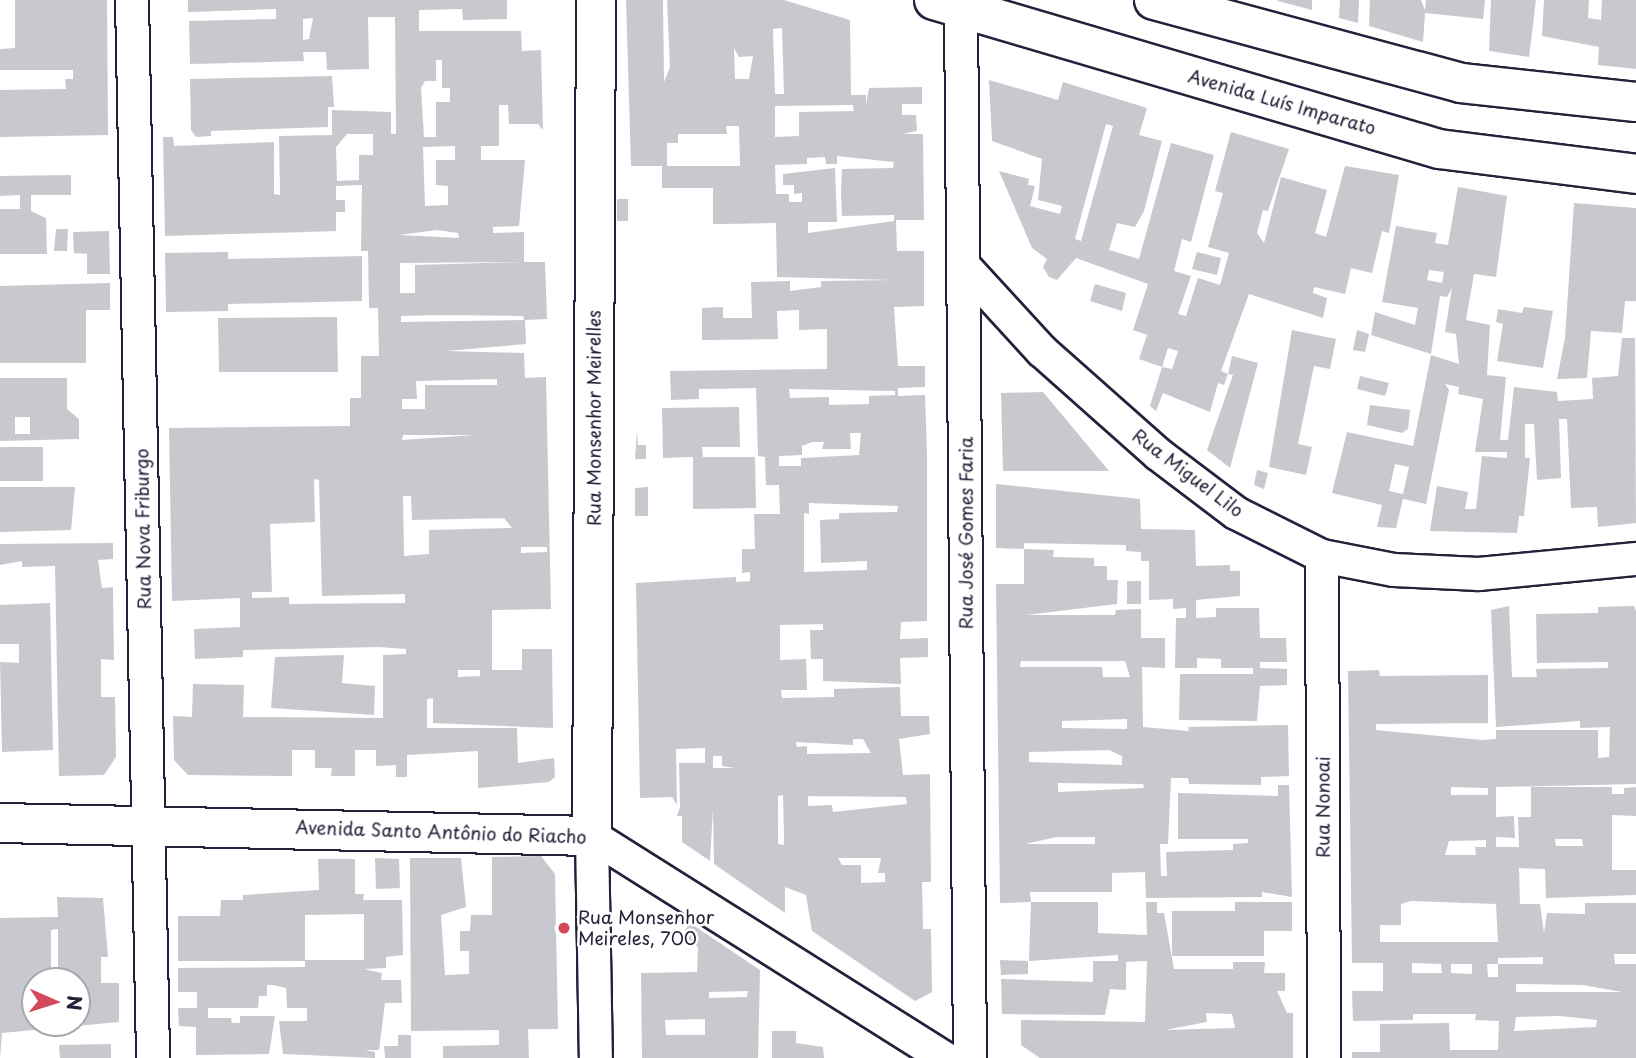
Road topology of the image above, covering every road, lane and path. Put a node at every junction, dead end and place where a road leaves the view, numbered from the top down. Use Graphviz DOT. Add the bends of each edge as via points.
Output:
graph roads {
  1 [pos="132,0"];
  2 [pos="596,0"];
  3 [pos="1154,0"];
  4 [pos="947,4"];
  5 [pos="1636,102"];
  6 [pos="1636,174"];
  7 [pos="964,265"];
  8 [pos="1322,556"];
  9 [pos="1636,559"];
  10 [pos="0,823"];
  11 [pos="149,823"];
  12 [pos="592,836"];
  13 [pos="153,1058"];
  14 [pos="596,1058"];
  15 [pos="946,1058"];
  16 [pos="971,1058"];
  17 [pos="1324,1058"];
  1 -- 11 [label="street, Rua Nova Friburgo"];
  2 -- 12 [label="street, Rua Monsenhor Meirelles"];
  3 -- 5 [label="street" via="1461,82"];
  4 -- 6 [label="street, Avenida Luís Imparato" via="1439,149"];
  4 -- 7 [label="street, Rua José Gomes Faria"];
  7 -- 8 [label="street, Rua Miguel Lilo" via="1042,351 1158,454 1236,513"];
  7 -- 16 [label="street, Rua José Gomes Faria"];
  8 -- 9 [label="street, Rua Miguel Lilo" via="1394,570 1479,574"];
  8 -- 17 [label="street, Rua Nonoai"];
  10 -- 11 [label="street, Avenida Santo Antônio do Riacho"];
  11 -- 12 [label="street, Avenida Santo Antônio do Riacho"];
  11 -- 13 [label="street, Rua Nova Friburgo"];
  12 -- 14 [label="street"];
  12 -- 15 [label="street, Avenida Santo Antônio do Riacho"];
}
